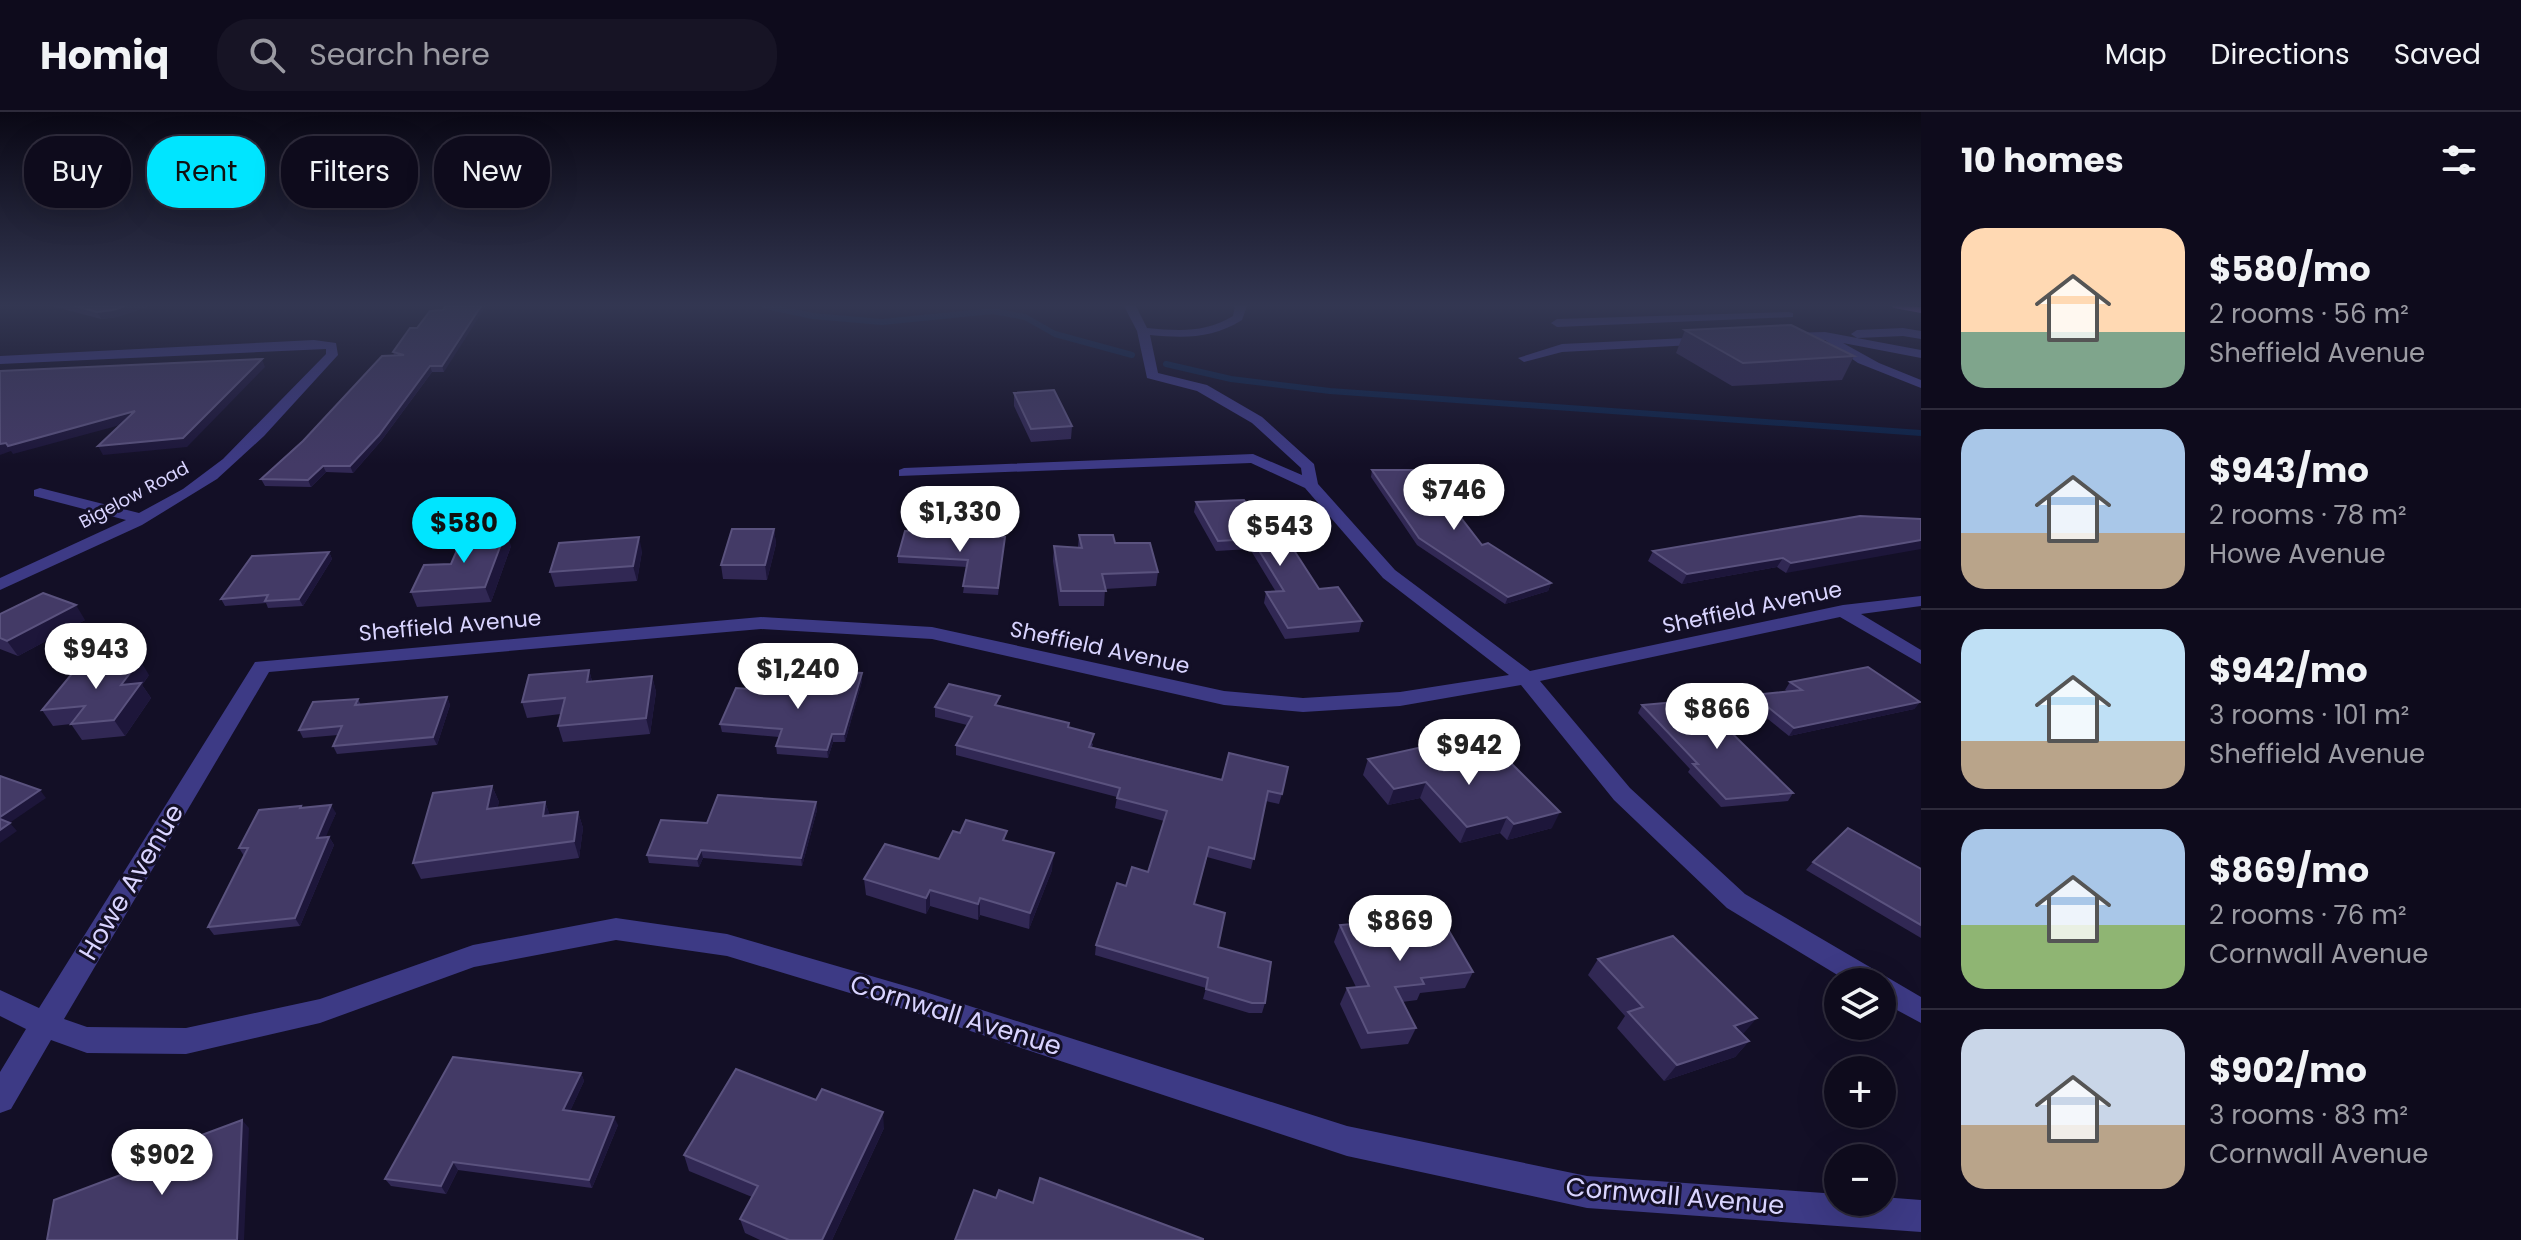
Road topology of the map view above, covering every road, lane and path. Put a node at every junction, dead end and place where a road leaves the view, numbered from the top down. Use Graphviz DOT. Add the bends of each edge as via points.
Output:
graph roads {
  1 [pos="27,359"];
  2 [pos="329,359"];
  3 [pos="1149,359"];
  4 [pos="1862,359"];
  5 [pos="0,360"];
  6 [pos="1921,384"];
  7 [pos="904,473"];
  8 [pos="1310,485"];
  9 [pos="40,493"];
  10 [pos="138,518"];
  11 [pos="0,585"];
  12 [pos="1921,601"];
  13 [pos="1843,611"];
  14 [pos="1921,658"];
  15 [pos="262,666"];
  16 [pos="1526,678"];
  17 [pos="1848,968"];
  18 [pos="1896,996"];
  19 [pos="0,1002"];
  20 [pos="1921,1011"];
  21 [pos="45,1025"];
  22 [pos="0,1099"];
  23 [pos="1921,1216"];
  1 -- 5 [label="street, Bigelow Road"];
  2 -- 10 [label="street, Bigelow Road" via="245,448 190,490"];
  3 -- 8 [label="street" via="1152,375 1202,388 1257,420 1309,467"];
  4 -- 6 [label="street"];
  7 -- 8 [label="street" via="1253,458"];
  8 -- 16 [label="street" via="1389,574"];
  9 -- 10 [label="street"];
  10 -- 11 [label="street, Bigelow Road"];
  12 -- 13 [label="street, Sheffield Avenue"];
  13 -- 14 [label="street"];
  13 -- 16 [label="street, Sheffield Avenue"];
  15 -- 16 [label="street, Sheffield Avenue" via="761,623 932,633 1224,698 1303,705 1400,699"];
  15 -- 21 [label="street, Howe Avenue"];
  16 -- 17 [label="street" via="1622,794 1736,901"];
  18 -- 20 [label="street"];
  19 -- 21 [label="street, Cornwall Avenue"];
  21 -- 22 [label="street, Howe Avenue"];
  21 -- 23 [label="street, Cornwall Avenue" via="87,1040 186,1041 320,1011 473,956 616,929 727,945 1347,1141 1587,1192"];
}
